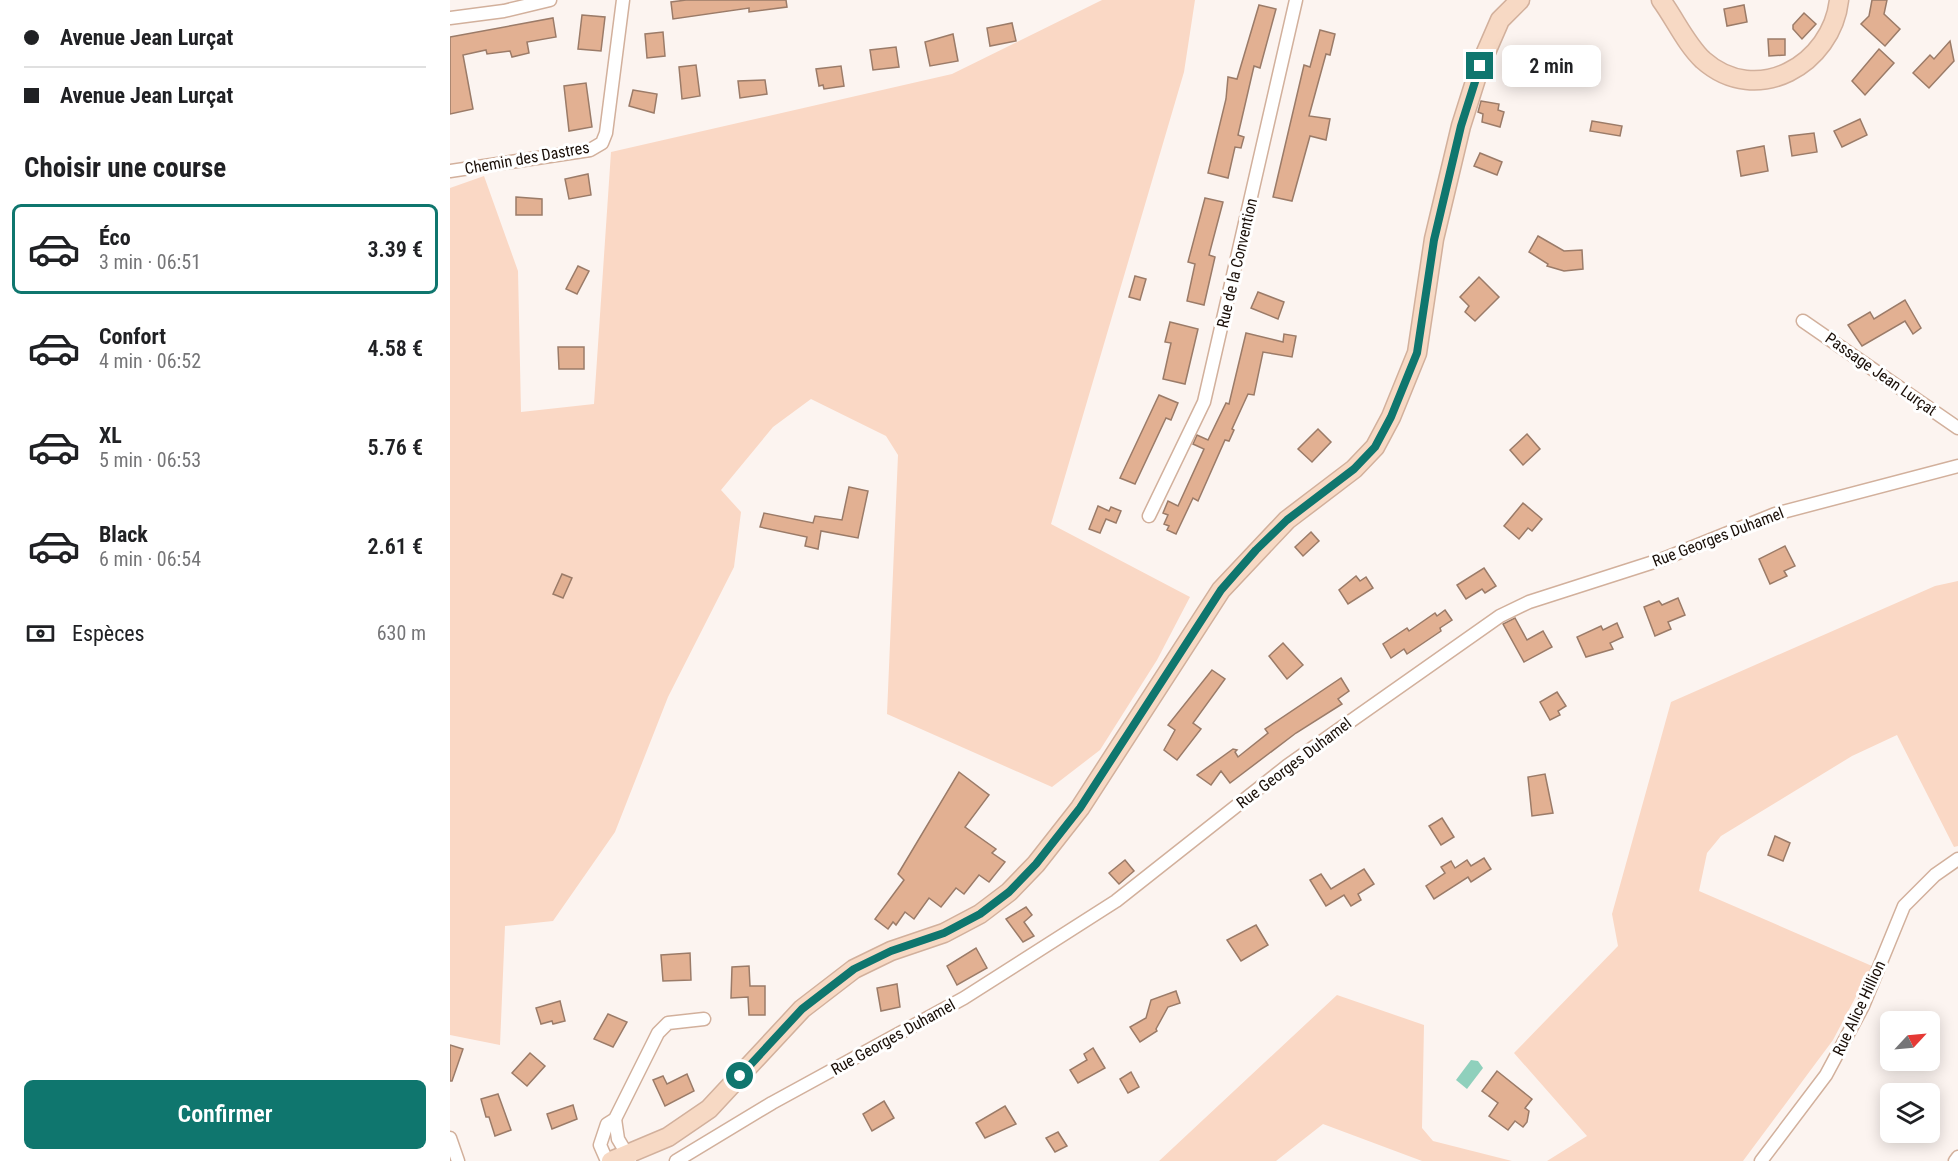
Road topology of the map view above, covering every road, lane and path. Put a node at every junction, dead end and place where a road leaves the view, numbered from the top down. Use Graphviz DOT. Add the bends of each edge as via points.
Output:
graph roads {
  1 [pos="550,0"];
  2 [pos="623,0"];
  3 [pos="1296,0"];
  4 [pos="1520,0"];
  5 [pos="1661,0"];
  6 [pos="1839,0"];
  7 [pos="450,18"];
  8 [pos="450,171"];
  9 [pos="1803,321"];
  10 [pos="1958,428"];
  11 [pos="1958,466"];
  12 [pos="1149,516"];
  13 [pos="1958,859"];
  14 [pos="704,1019"];
  15 [pos="615,1119"];
  16 [pos="450,1138"];
  17 [pos="1958,1157"];
  18 [pos="630,1158"];
  19 [pos="458,1161"];
  20 [pos="609,1161"];
  21 [pos="676,1161"];
  22 [pos="1761,1161"];
  23 [pos="1955,1161"];
  1 -- 7 [label="street"];
  2 -- 8 [label="street, Chemin des Dastres" via="602,143 590,150"];
  3 -- 12 [label="street, Rue de la Convention" via="1204,402"];
  4 -- 18 [label="main road" via="1500,20 1477,76 1434,240 1417,353 1375,447 1354,469 1287,520 1221,590 1080,808 1009,892 980,914 944,933 854,969 802,1009 709,1109"];
  5 -- 6 [label="main road" via="1704,60 1736,78 1754,80 1797,68 1816,53 1836,23"];
  9 -- 10 [label="street, Passage Jean Lurçat"];
  11 -- 21 [label="street, Rue Georges Duhamel" via="1775,514 1663,559 1538,598 1500,616 1287,766 1116,901 964,998 772,1102"];
  13 -- 22 [label="street, Rue Alice Hillion" via="1904,906 1863,1006 1826,1076"];
  14 -- 15 [label="street" via="668,1023 658,1033"];
  15 -- 18 [label="street" via="618,1139"];
  15 -- 20 [label="street" via="607,1124 600,1145"];
  16 -- 19 [label="street"];
  17 -- 23 [label="street"];
  18 -- 20 [label="main road"];
}
